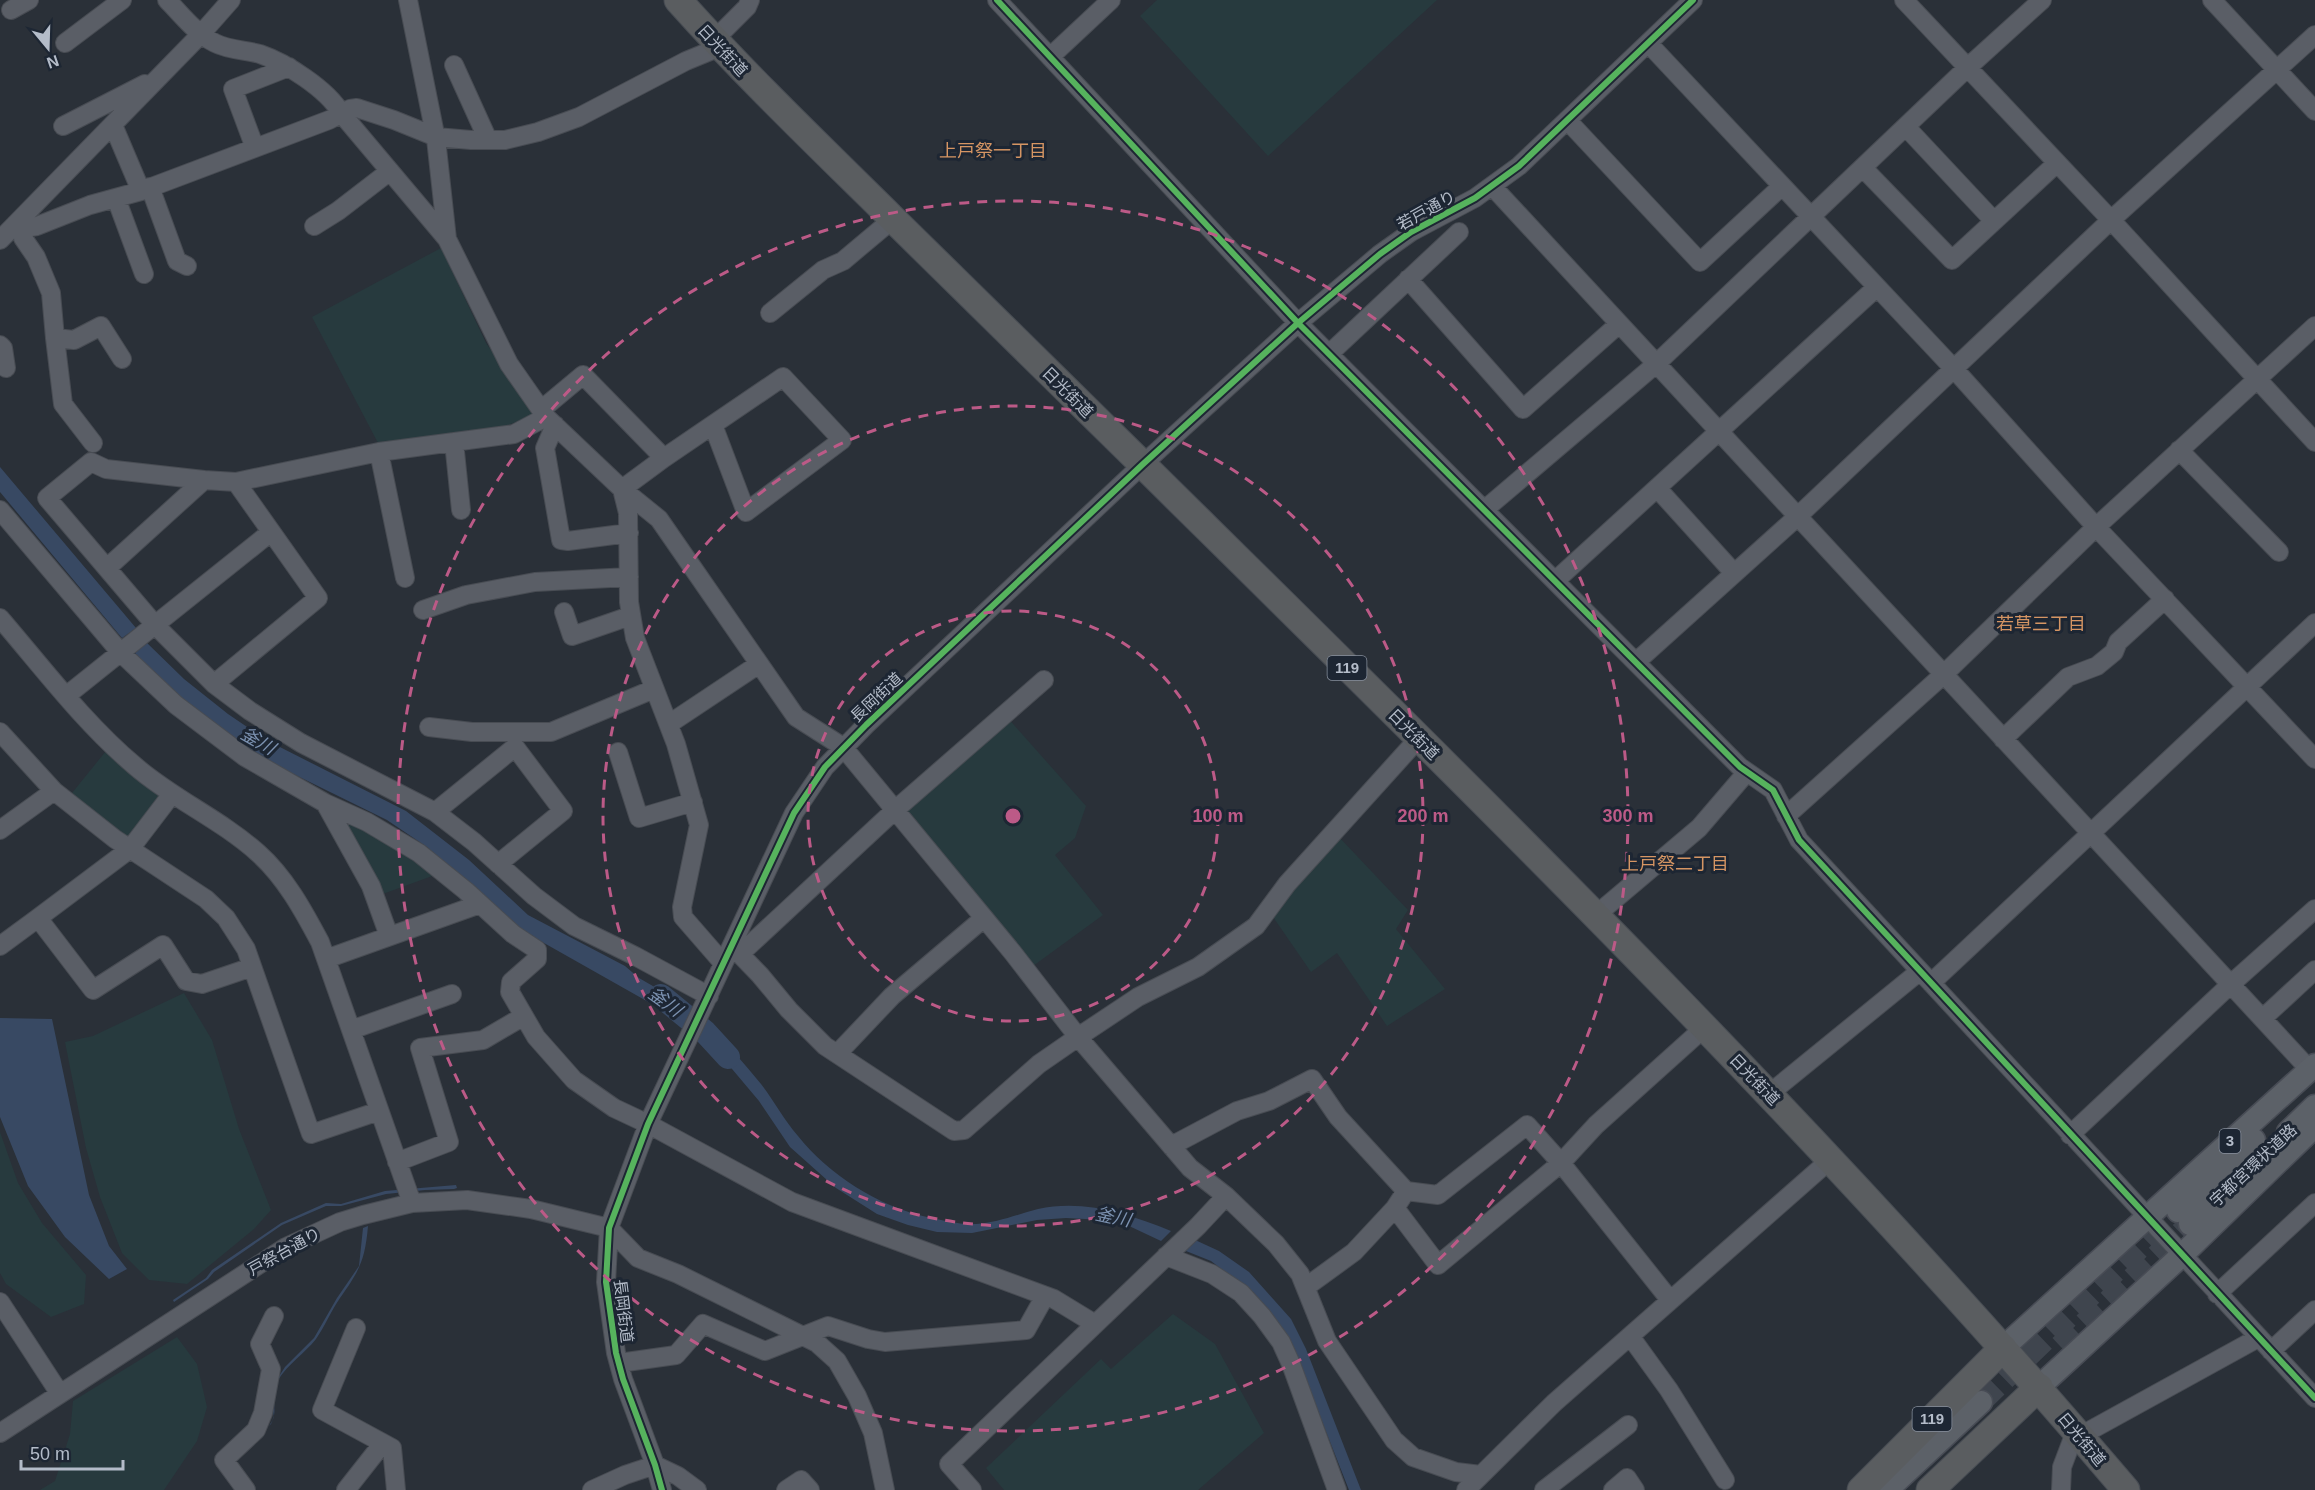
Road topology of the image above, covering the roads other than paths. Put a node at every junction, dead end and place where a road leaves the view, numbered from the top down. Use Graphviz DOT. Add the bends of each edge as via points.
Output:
graph roads {
  1 [pos="29,0"];
  2 [pos="122,0"];
  3 [pos="167,0"];
  4 [pos="231,0"];
  5 [pos="408,0"];
  6 [pos="678,0"];
  7 [pos="750,0"];
  8 [pos="997,0"];
  9 [pos="1111,0"];
  10 [pos="1693,0"];
  11 [pos="1904,0"];
  12 [pos="2212,0"];
  13 [pos="2036,2"];
  14 [pos="11,10"];
  15 [pos="201,34"];
  16 [pos="2315,35"];
  17 [pos="65,43"];
  18 [pos="717,43"];
  19 [pos="1648,43"];
  20 [pos="1050,57"];
  21 [pos="454,65"];
  22 [pos="289,67"];
  23 [pos="1967,68"];
  24 [pos="2277,70"];
  25 [pos="158,78"];
  26 [pos="2315,111"];
  27 [pos="341,113"];
  28 [pos="1567,120"];
  29 [pos="113,124"];
  30 [pos="63,126"];
  31 [pos="1906,127"];
  32 [pos="436,137"];
  33 [pos="488,140"];
  34 [pos="255,148"];
  35 [pos="2057,163"];
  36 [pos="1863,168"];
  37 [pos="390,171"];
  38 [pos="1492,186"];
  39 [pos="1782,186"];
  40 [pos="146,189"];
  41 [pos="116,198"];
  42 [pos="1811,218"];
  43 [pos="893,219"];
  44 [pos="1994,220"];
  45 [pos="2111,220"];
  46 [pos="21,225"];
  47 [pos="314,226"];
  48 [pos="1411,232"];
  49 [pos="1460,232"];
  50 [pos="1,236"];
  51 [pos="447,239"];
  52 [pos="1433,255"];
  53 [pos="187,266"];
  54 [pos="144,274"];
  55 [pos="1408,279"];
  56 [pos="1876,287"];
  57 [pos="771,313"];
  58 [pos="1298,323"];
  59 [pos="1619,324"];
  60 [pos="2315,326"];
  61 [pos="55,338"];
  62 [pos="0,345"];
  63 [pos="1329,354"];
  64 [pos="122,359"];
  65 [pos="1656,364"];
  66 [pos="6,368"];
  67 [pos="1955,370"];
  68 [pos="2257,378"];
  69 [pos="548,417"];
  70 [pos="713,425"];
  71 [pos="1719,432"];
  72 [pos="454,442"];
  73 [pos="2315,442"];
  74 [pos="93,443"];
  75 [pos="2179,450"];
  76 [pos="379,452"];
  77 [pos="664,458"];
  78 [pos="1142,465"];
  79 [pos="204,480"];
  80 [pos="236,482"];
  81 [pos="1657,488"];
  82 [pos="622,489"];
  83 [pos="0,510"];
  84 [pos="461,510"];
  85 [pos="1484,510"];
  86 [pos="1797,517"];
  87 [pos="2096,526"];
  88 [pos="271,532"];
  89 [pos="628,533"];
  90 [pos="2279,552"];
  91 [pos="106,568"];
  92 [pos="1734,573"];
  93 [pos="628,577"];
  94 [pos="405,578"];
  95 [pos="1555,581"];
  96 [pos="2165,599"];
  97 [pos="423,610"];
  98 [pos="564,612"];
  99 [pos="630,616"];
  100 [pos="0,618"];
  101 [pos="2315,623"];
  102 [pos="153,628"];
  103 [pos="124,651"];
  104 [pos="1635,662"];
  105 [pos="759,664"];
  106 [pos="1943,675"];
  107 [pos="1044,680"];
  108 [pos="213,684"];
  109 [pos="2248,686"];
  110 [pos="654,688"];
  111 [pos="66,696"];
  112 [pos="669,724"];
  113 [pos="429,727"];
  114 [pos="1,733"];
  115 [pos="1418,739"];
  116 [pos="2003,739"];
  117 [pos="843,747"];
  118 [pos="618,752"];
  119 [pos="2315,759"];
  120 [pos="1747,772"];
  121 [pos="54,791"];
  122 [pos="172,794"];
  123 [pos="326,802"];
  124 [pos="693,802"];
  125 [pos="895,810"];
  126 [pos="435,812"];
  127 [pos="1786,816"];
  128 [pos="0,830"];
  129 [pos="2090,832"];
  130 [pos="130,849"];
  131 [pos="498,864"];
  132 [pos="480,904"];
  133 [pos="2315,909"];
  134 [pos="1596,915"];
  135 [pos="38,918"];
  136 [pos="984,918"];
  137 [pos="389,936"];
  138 [pos="0,946"];
  139 [pos="736,950"];
  140 [pos="327,959"];
  141 [pos="723,963"];
  142 [pos="252,967"];
  143 [pos="2315,970"];
  144 [pos="1925,977"];
  145 [pos="2231,984"];
  146 [pos="453,994"];
  147 [pos="707,1000"];
  148 [pos="524,1017"];
  149 [pos="2263,1018"];
  150 [pos="1705,1027"];
  151 [pos="351,1030"];
  152 [pos="1078,1037"];
  153 [pos="838,1053"];
  154 [pos="2313,1072"];
  155 [pos="1769,1094"];
  156 [pos="2315,1106"];
  157 [pos="379,1111"];
  158 [pos="648,1124"];
  159 [pos="2315,1126"];
  160 [pos="2070,1135"];
  161 [pos="1171,1146"];
  162 [pos="1831,1159"];
  163 [pos="397,1162"];
  164 [pos="1561,1163"];
  165 [pos="1406,1191"];
  166 [pos="1226,1196"];
  167 [pos="412,1203"];
  168 [pos="2315,1203"];
  169 [pos="1395,1209"];
  170 [pos="2146,1217"];
  171 [pos="609,1228"];
  172 [pos="2182,1255"];
  173 [pos="1166,1256"];
  174 [pos="1306,1287"];
  175 [pos="2217,1294"];
  176 [pos="1045,1296"];
  177 [pos="1670,1300"];
  178 [pos="2,1310"];
  179 [pos="2315,1310"];
  180 [pos="274,1316"];
  181 [pos="1095,1324"];
  182 [pos="356,1328"];
  183 [pos="804,1336"];
  184 [pos="1630,1336"];
  185 [pos="2258,1338"];
  186 [pos="2003,1348"];
  187 [pos="2271,1351"];
  188 [pos="619,1363"];
  189 [pos="2038,1387"];
  190 [pos="60,1394"];
  191 [pos="2315,1398"];
  192 [pos="1628,1425"];
  193 [pos="0,1433"];
  194 [pos="2078,1433"];
  195 [pos="383,1443"];
  196 [pos="655,1465"];
  197 [pos="1725,1480"];
  198 [pos="1486,1483"];
  199 [pos="246,1490"];
  200 [pos="346,1490"];
  201 [pos="396,1490"];
  202 [pos="592,1490"];
  203 [pos="662,1490"];
  204 [pos="697,1490"];
  205 [pos="786,1490"];
  206 [pos="810,1490"];
  207 [pos="885,1490"];
  208 [pos="972,1490"];
  209 [pos="1337,1490"];
  210 [pos="1466,1490"];
  211 [pos="1544,1490"];
  212 [pos="1613,1490"];
  213 [pos="1635,1490"];
  214 [pos="1861,1490"];
  215 [pos="1887,1490"];
  216 [pos="1910,1490"];
  217 [pos="1930,1490"];
  218 [pos="2061,1490"];
  219 [pos="2126,1490"];
  1 -- 14 [label="street"];
  2 -- 17 [label="street"];
  3 -- 15 [label="street"];
  4 -- 15 [label="street"];
  5 -- 32 [label="street"];
  6 -- 18 [label="highway, 日光街道 / 119"];
  7 -- 18 [label="street"];
  8 -- 20 [label="street"];
  9 -- 20 [label="street"];
  10 -- 19 [label="street, 若戸通り"];
  11 -- 23 [label="street"];
  12 -- 24 [label="street"];
  13 -- 23 [label="street"];
  15 -- 22 [label="street" via="216,44 260,54"];
  15 -- 25 [label="street"];
  16 -- 24 [label="street"];
  18 -- 33 [label="street" via="594,111 505,140"];
  18 -- 43 [label="highway, 日光街道 / 119"];
  19 -- 28 [label="street, 若戸通り"];
  19 -- 39 [label="street"];
  20 -- 58 [label="street"];
  21 -- 33 [label="street"];
  22 -- 27 [label="street" via="335,103"];
  22 -- 34 [label="street" via="232,89"];
  23 -- 31 [label="street"];
  23 -- 35 [label="street"];
  24 -- 26 [label="street"];
  24 -- 45 [label="street"];
  25 -- 29 [label="street"];
  25 -- 30 [label="street"];
  27 -- 32 [label="street" via="357,108 369,111"];
  27 -- 34 [label="street"];
  27 -- 37 [label="street"];
  28 -- 38 [label="street, 若戸通り"];
  28 -- 39 [label="street" via="1700,262"];
  29 -- 40 [label="street"];
  29 -- 46 [label="street"];
  31 -- 36 [label="street"];
  31 -- 44 [label="street"];
  32 -- 33 [label="street"];
  32 -- 51 [label="street"];
  34 -- 40 [label="street"];
  35 -- 44 [label="street"];
  35 -- 45 [label="street"];
  36 -- 42 [label="street"];
  36 -- 44 [label="street" via="1952,260"];
  37 -- 47 [label="street"];
  37 -- 51 [label="street"];
  38 -- 48 [label="street, 若戸通り"];
  38 -- 59 [label="street"];
  39 -- 42 [label="street"];
  40 -- 41 [label="street"];
  40 -- 53 [label="street" via="177,261"];
  41 -- 46 [label="street" via="37,226"];
  41 -- 54 [label="street"];
  42 -- 56 [label="street"];
  42 -- 65 [label="street"];
  43 -- 57 [label="street"];
  43 -- 78 [label="highway, 日光街道 / 119"];
  45 -- 67 [label="street"];
  45 -- 68 [label="street"];
  46 -- 50 [label="street"];
  46 -- 61 [label="street" via="22,238 36,257 51,294"];
  48 -- 52 [label="street"];
  48 -- 58 [label="street, 若戸通り"];
  49 -- 52 [label="street"];
  51 -- 69 [label="street" via="509,364"];
  52 -- 55 [label="street"];
  55 -- 59 [label="street" via="1523,409"];
  55 -- 63 [label="street"];
  56 -- 67 [label="street"];
  56 -- 71 [label="street"];
  58 -- 63 [label="street"];
  58 -- 78 [label="street, 若戸通り"];
  59 -- 65 [label="street"];
  60 -- 68 [label="street"];
  61 -- 64 [label="street" via="74,340 100,326"];
  61 -- 74 [label="street" via="63,404"];
  62 -- 66 [label="street"];
  63 -- 85 [label="street"];
  65 -- 71 [label="street"];
  65 -- 85 [label="street"];
  67 -- 86 [label="street"];
  67 -- 87 [label="street"];
  68 -- 73 [label="street"];
  68 -- 75 [label="street"];
  69 -- 72 [label="street" via="514,434"];
  69 -- 77 [label="street" via="583,375"];
  69 -- 82 [label="street"];
  69 -- 89 [label="street" via="545,448 561,540"];
  70 -- 70 [label="street" via="783,377 842,440 746,512"];
  70 -- 77 [label="street"];
  71 -- 81 [label="street"];
  71 -- 86 [label="street"];
  72 -- 76 [label="street"];
  72 -- 84 [label="street"];
  75 -- 87 [label="street"];
  75 -- 90 [label="street"];
  76 -- 80 [label="street"];
  76 -- 94 [label="street"];
  77 -- 82 [label="street"];
  78 -- 115 [label="highway, 日光街道 / 119"];
  78 -- 117 [label="street, 長岡街道"];
  79 -- 80 [label="street"];
  79 -- 91 [label="street"];
  79 -- 91 [label="street" via="106,469 91,462 46,498"];
  80 -- 88 [label="street"];
  81 -- 92 [label="street"];
  81 -- 95 [label="street"];
  82 -- 89 [label="street"];
  82 -- 105 [label="street" via="659,519"];
  83 -- 103 [label="street"];
  85 -- 95 [label="street"];
  86 -- 92 [label="street"];
  86 -- 106 [label="street"];
  87 -- 96 [label="street"];
  87 -- 106 [label="street"];
  88 -- 102 [label="street"];
  88 -- 108 [label="street" via="318,598"];
  89 -- 93 [label="street"];
  91 -- 102 [label="street"];
  92 -- 104 [label="street"];
  93 -- 97 [label="street" via="535,582 466,595"];
  93 -- 99 [label="street"];
  95 -- 104 [label="street"];
  96 -- 109 [label="street"];
  96 -- 116 [label="street" via="2118,642 2114,652 2097,666 2068,677"];
  98 -- 99 [label="street" via="572,636"];
  99 -- 110 [label="street"];
  100 -- 111 [label="street"];
  101 -- 109 [label="street"];
  102 -- 103 [label="street"];
  102 -- 108 [label="street"];
  103 -- 111 [label="street"];
  103 -- 123 [label="street" via="176,705 245,757"];
  104 -- 120 [label="street"];
  105 -- 112 [label="street"];
  105 -- 117 [label="street" via="796,717"];
  106 -- 116 [label="street"];
  106 -- 127 [label="street"];
  107 -- 125 [label="street"];
  108 -- 126 [label="street" via="301,743"];
  109 -- 119 [label="street"];
  109 -- 129 [label="street"];
  110 -- 112 [label="street"];
  110 -- 113 [label="street" via="551,732 472,732"];
  111 -- 122 [label="street" via="113,747"];
  112 -- 124 [label="street"];
  114 -- 121 [label="street"];
  115 -- 134 [label="highway, 日光街道 / 119"];
  115 -- 152 [label="street" via="1287,884 1256,926 1198,967 1138,997"];
  116 -- 129 [label="street"];
  117 -- 125 [label="street"];
  117 -- 139 [label="street, 長岡街道" via="794,813"];
  118 -- 124 [label="street" via="639,818"];
  120 -- 127 [label="street" via="1773,790"];
  120 -- 134 [label="street" via="1699,828"];
  121 -- 128 [label="street"];
  121 -- 130 [label="street"];
  122 -- 130 [label="street"];
  122 -- 140 [label="street" via="259,854 303,909"];
  123 -- 132 [label="street" via="419,854"];
  123 -- 137 [label="street" via="371,886"];
  124 -- 141 [label="street" via="699,825 683,917"];
  125 -- 136 [label="street"];
  125 -- 139 [label="street"];
  126 -- 131 [label="street"];
  126 -- 131 [label="street" via="515,747 563,811"];
  127 -- 144 [label="street" via="1799,840"];
  129 -- 144 [label="street"];
  129 -- 145 [label="street"];
  130 -- 135 [label="street"];
  130 -- 142 [label="street" via="206,898 226,918 246,949"];
  131 -- 147 [label="street" via="574,926 635,956"];
  132 -- 137 [label="street"];
  132 -- 148 [label="street" via="537,950 537,959 511,982 510,992"];
  133 -- 145 [label="street"];
  134 -- 150 [label="highway, 日光街道 / 119"];
  135 -- 138 [label="street"];
  135 -- 142 [label="street" via="93,990 163,945 186,981 202,984"];
  136 -- 152 [label="street"];
  136 -- 153 [label="street" via="892,996"];
  137 -- 140 [label="street"];
  139 -- 141 [label="street, 長岡街道"];
  139 -- 153 [label="street" via="789,1010 825,1046"];
  140 -- 151 [label="street"];
  141 -- 147 [label="street, 長岡街道"];
  142 -- 157 [label="street" via="311,1134"];
  143 -- 149 [label="street"];
  144 -- 155 [label="street"];
  144 -- 160 [label="street"];
  145 -- 149 [label="street"];
  145 -- 160 [label="street"];
  146 -- 151 [label="street"];
  147 -- 158 [label="street, 長岡街道"];
  148 -- 158 [label="street" via="536,1037 574,1080 614,1108"];
  148 -- 163 [label="street" via="483,1040 420,1048 449,1142"];
  149 -- 154 [label="street"];
  150 -- 155 [label="highway, 日光街道 / 119"];
  150 -- 164 [label="street" via="1596,1125"];
  151 -- 157 [label="street"];
  152 -- 153 [label="street" via="1039,1064 964,1130 954,1131"];
  152 -- 161 [label="street"];
  154 -- 156 [label="main road, 宇都宮環状道路 / 3" via="2184,1218"];
  154 -- 170 [label="main road, 3"];
  155 -- 162 [label="highway, 日光街道 / 119"];
  157 -- 163 [label="street"];
  158 -- 171 [label="street, 長岡街道"];
  158 -- 176 [label="street" via="792,1202"];
  159 -- 172 [label="main road"];
  160 -- 170 [label="street"];
  161 -- 165 [label="street" via="1237,1111 1269,1101 1312,1079 1338,1117"];
  161 -- 166 [label="street" via="1190,1168"];
  162 -- 177 [label="street"];
  162 -- 186 [label="highway, 日光街道 / 119"];
  163 -- 167 [label="street"];
  164 -- 165 [label="street" via="1527,1125 1438,1195"];
  164 -- 169 [label="street" via="1438,1265"];
  164 -- 177 [label="street"];
  165 -- 169 [label="street"];
  166 -- 173 [label="street"];
  166 -- 174 [label="street" via="1276,1244"];
  167 -- 171 [label="street, 戸祭台通り" via="495,1203"];
  167 -- 190 [label="street, 戸祭台通り" via="340,1222 286,1248"];
  168 -- 175 [label="street"];
  169 -- 174 [label="street" via="1354,1252"];
  170 -- 172 [label="street"];
  170 -- 186 [label="main road, 3"];
  171 -- 183 [label="street" via="638,1258"];
  171 -- 188 [label="street, 長岡街道" via="606,1282"];
  172 -- 175 [label="street"];
  172 -- 189 [label="main road"];
  173 -- 181 [label="street"];
  173 -- 209 [label="street" via="1212,1274 1241,1293 1268,1324 1291,1364"];
  174 -- 198 [label="street" via="1327,1341 1394,1440 1413,1457"];
  175 -- 185 [label="street"];
  176 -- 181 [label="street"];
  176 -- 183 [label="street" via="1026,1330 885,1342 828,1326"];
  177 -- 184 [label="street"];
  178 -- 190 [label="street"];
  179 -- 187 [label="street"];
  180 -- 199 [label="street" via="260,1344 271,1369 263,1413 256,1430 224,1460"];
  181 -- 208 [label="street" via="949,1464"];
  182 -- 195 [label="street" via="322,1410"];
  183 -- 188 [label="street" via="765,1351 703,1324 676,1355"];
  183 -- 207 [label="street" via="837,1361 857,1396 873,1433"];
  184 -- 197 [label="street"];
  184 -- 198 [label="street" via="1554,1403"];
  185 -- 187 [label="street"];
  185 -- 194 [label="street"];
  186 -- 189 [label="highway, 日光街道 / 119"];
  186 -- 214 [label="highway, 119"];
  187 -- 191 [label="street"];
  188 -- 196 [label="street, 長岡街道"];
  189 -- 194 [label="highway, 日光街道 / 119"];
  189 -- 217 [label="highway"];
  190 -- 193 [label="street, 戸祭台通り"];
  192 -- 211 [label="street"];
  194 -- 218 [label="street" via="2062,1467"];
  194 -- 219 [label="highway, 日光街道 / 119"];
  195 -- 200 [label="street"];
  195 -- 201 [label="street" via="392,1448"];
  196 -- 202 [label="street"];
  196 -- 203 [label="street, 長岡街道"];
  196 -- 204 [label="street"];
  198 -- 210 [label="street"];
  205 -- 206 [label="street" via="801,1480"];
  212 -- 213 [label="street" via="1628,1478"];
  215 -- 216 [label="main road" via="1986,1407"];
}
